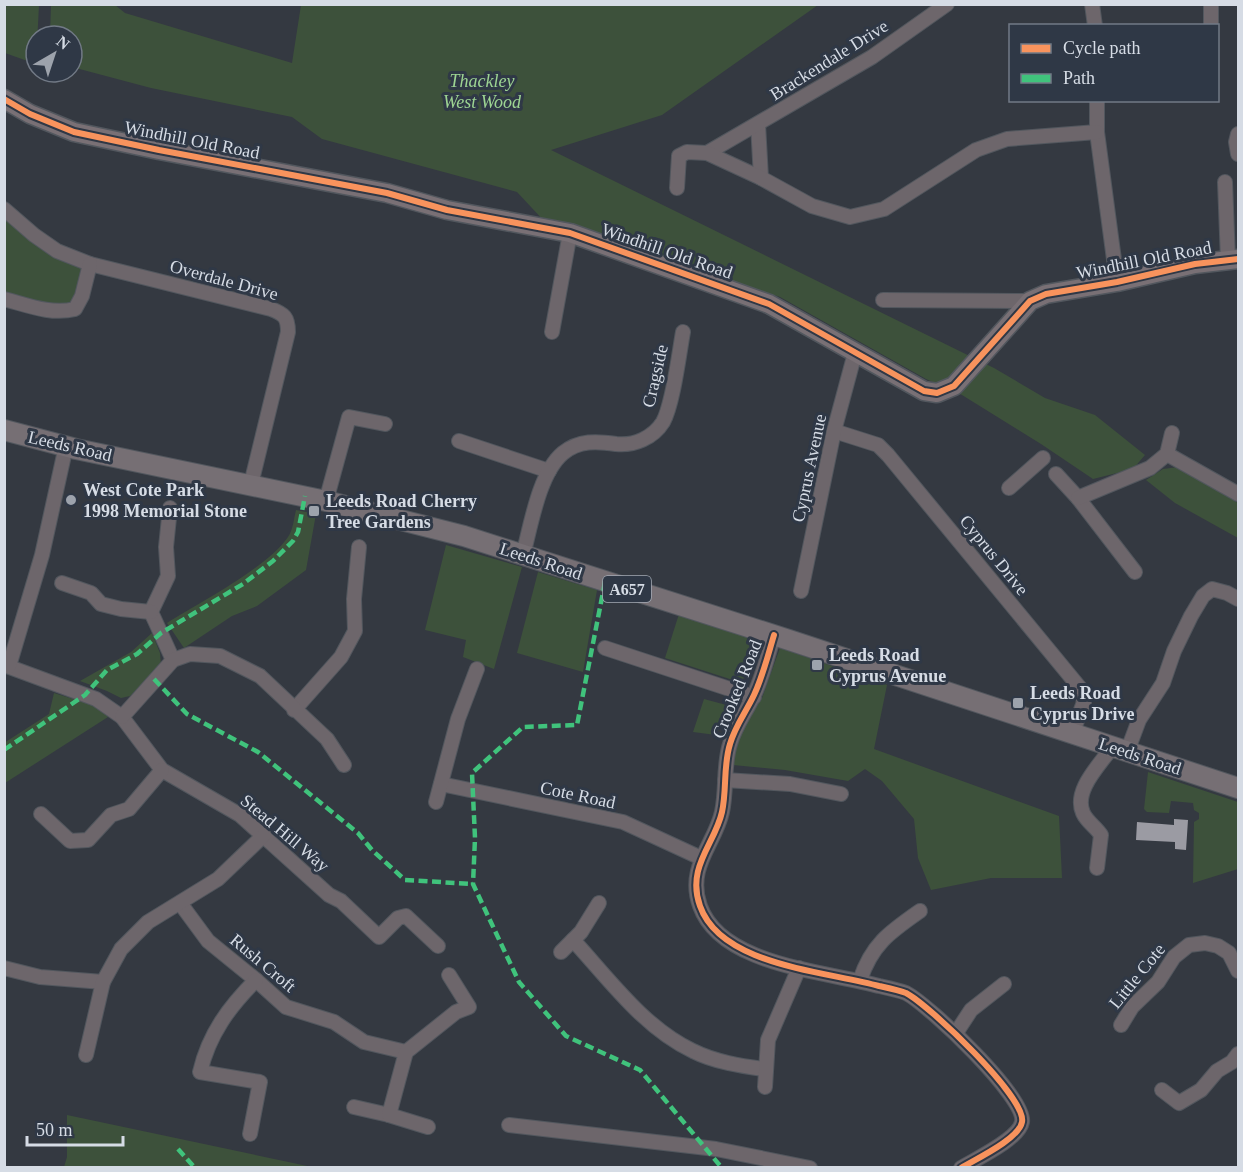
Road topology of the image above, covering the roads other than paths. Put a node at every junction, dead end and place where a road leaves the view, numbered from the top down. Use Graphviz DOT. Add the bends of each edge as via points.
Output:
graph roads {
  1 [pos="946,4"];
  2 [pos="1092,4"];
  3 [pos="1211,4"];
  4 [pos="1095,24"];
  5 [pos="1211,24"];
  6 [pos="4,99"];
  7 [pos="1096,102"];
  8 [pos="758,124"];
  9 [pos="1097,132"];
  10 [pos="1239,134"];
  11 [pos="707,153"];
  12 [pos="1239,153"];
  13 [pos="761,178"];
  14 [pos="1225,182"];
  15 [pos="677,188"];
  16 [pos="4,209"];
  17 [pos="570,233"];
  18 [pos="1233,260"];
  19 [pos="90,264"];
  20 [pos="1117,282"];
  21 [pos="4,299"];
  22 [pos="883,300"];
  23 [pos="1030,301"];
  24 [pos="552,332"];
  25 [pos="683,332"];
  26 [pos="855,353"];
  27 [pos="386,424"];
  28 [pos="4,430"];
  29 [pos="834,431"];
  30 [pos="1172,434"];
  31 [pos="459,441"];
  32 [pos="66,446"];
  33 [pos="1167,454"];
  34 [pos="1043,458"];
  35 [pos="549,471"];
  36 [pos="1056,474"];
  37 [pos="251,484"];
  38 [pos="1009,488"];
  39 [pos="1239,494"];
  40 [pos="1078,498"];
  41 [pos="326,501"];
  42 [pos="170,508"];
  43 [pos="359,547"];
  44 [pos="523,555"];
  45 [pos="1135,572"];
  46 [pos="62,583"];
  47 [pos="801,591"];
  48 [pos="1239,599"];
  49 [pos="151,612"];
  50 [pos="774,635"];
  51 [pos="605,648"];
  52 [pos="173,660"];
  53 [pos="7,665"];
  54 [pos="477,669"];
  55 [pos="754,697"];
  56 [pos="294,710"];
  57 [pos="122,717"];
  58 [pos="1072,734"];
  59 [pos="1120,750"];
  60 [pos="344,765"];
  61 [pos="162,770"];
  62 [pos="724,780"];
  63 [pos="441,783"];
  64 [pos="1239,788"];
  65 [pos="841,794"];
  66 [pos="436,802"];
  67 [pos="41,814"];
  68 [pos="264,835"];
  69 [pos="701,858"];
  70 [pos="1097,868"];
  71 [pos="180,903"];
  72 [pos="599,903"];
  73 [pos="920,911"];
  74 [pos="573,940"];
  75 [pos="438,946"];
  76 [pos="1234,950"];
  77 [pos="561,952"];
  78 [pos="4,968"];
  79 [pos="799,968"];
  80 [pos="1239,971"];
  81 [pos="449,975"];
  82 [pos="256,980"];
  83 [pos="860,980"];
  84 [pos="103,982"];
  85 [pos="1004,984"];
  86 [pos="1120,998"];
  87 [pos="1132,1007"];
  88 [pos="1120,1025"];
  89 [pos="956,1033"];
  90 [pos="406,1052"];
  91 [pos="1239,1054"];
  92 [pos="86,1055"];
  93 [pos="764,1069"];
  94 [pos="765,1087"];
  95 [pos="1162,1090"];
  96 [pos="354,1107"];
  97 [pos="389,1115"];
  98 [pos="509,1125"];
  99 [pos="428,1127"];
  100 [pos="249,1134"];
  101 [pos="810,1167"];
  102 [pos="961,1167"];
  1 -- 8 [label="street, Brackendale Drive" via="872,57"];
  2 -- 4 [label="street"];
  3 -- 5 [label="street"];
  6 -- 17 [label="street, Windhill Old Road" via="74,132"];
  7 -- 9 [label="street"];
  8 -- 11 [label="street, Brackendale Drive"];
  8 -- 13 [label="street"];
  9 -- 13 [label="street" via="1007,139 976,150 884,208 850,217 812,206"];
  9 -- 20 [label="street"];
  10 -- 12 [label="street"];
  11 -- 13 [label="street"];
  11 -- 15 [label="street" via="687,152 679,156"];
  14 -- 18 [label="street"];
  16 -- 19 [label="street" via="57,251"];
  17 -- 24 [label="street"];
  17 -- 26 [label="street, Windhill Old Road" via="769,304"];
  18 -- 20 [label="street, Windhill Old Road" via="1195,264"];
  19 -- 21 [label="street" via="75,309 45,310"];
  19 -- 37 [label="street, Overdale Drive" via="283,313 288,320 288,332"];
  20 -- 23 [label="street, Windhill Old Road" via="1046,294"];
  22 -- 23 [label="street"];
  23 -- 26 [label="street, Windhill Old Road" via="954,386 937,393 924,391"];
  25 -- 35 [label="street, Cragside" via="663,423 639,442 625,445 591,441 575,445 562,453"];
  26 -- 29 [label="street, Cyprus Avenue"];
  27 -- 41 [label="street" via="349,417"];
  28 -- 32 [label="main road, Leeds Road / A657"];
  29 -- 47 [label="street, Cyprus Avenue"];
  29 -- 58 [label="street, Cyprus Drive" via="878,445 888,455 1080,688 1084,702"];
  30 -- 33 [label="street"];
  31 -- 35 [label="street"];
  32 -- 37 [label="main road, Leeds Road / A657"];
  32 -- 53 [label="street" via="42,555"];
  33 -- 39 [label="street"];
  33 -- 40 [label="street" via="1150,468"];
  34 -- 38 [label="street"];
  35 -- 44 [label="street, Cragside"];
  36 -- 40 [label="street"];
  37 -- 41 [label="main road, Leeds Road / A657"];
  40 -- 45 [label="street"];
  41 -- 44 [label="main road, Leeds Road / A657"];
  42 -- 49 [label="street" via="168,576"];
  43 -- 56 [label="street" via="355,631 341,657"];
  44 -- 50 [label="main road, Leeds Road / A657"];
  46 -- 49 [label="street" via="91,593 101,604"];
  48 -- 59 [label="street" via="1212,589 1203,596 1174,651 1163,683"];
  49 -- 52 [label="street"];
  50 -- 55 [label="street, Crooked Road"];
  50 -- 58 [label="main road, Leeds Road / A657"];
  51 -- 55 [label="street"];
  52 -- 56 [label="street" via="190,654 220,656 260,676"];
  52 -- 57 [label="street"];
  53 -- 57 [label="street, Stead Hill Way" via="96,699"];
  54 -- 63 [label="street" via="458,719"];
  55 -- 62 [label="street, Crooked Road" via="735,729"];
  56 -- 60 [label="street" via="327,739"];
  57 -- 61 [label="street, Stead Hill Way"];
  58 -- 59 [label="main road, Leeds Road / A657"];
  59 -- 64 [label="main road, Leeds Road / A657"];
  59 -- 70 [label="street" via="1084,787 1081,799 1082,812 1101,835"];
  61 -- 67 [label="street" via="129,809 111,815 88,840 70,841"];
  61 -- 68 [label="street, Stead Hill Way" via="240,815"];
  62 -- 65 [label="street" via="790,784"];
  62 -- 69 [label="street, Crooked Road" via="722,812"];
  63 -- 66 [label="street"];
  63 -- 69 [label="street, Cote Road" via="623,822"];
  68 -- 71 [label="street" via="218,879"];
  68 -- 75 [label="street, Stead Hill Way" via="379,937 398,918 406,916"];
  69 -- 79 [label="street, Crooked Road" via="696,880 698,900 715,931 736,946"];
  71 -- 82 [label="street, Rush Croft" via="208,941"];
  71 -- 84 [label="street" via="148,922 121,949"];
  72 -- 74 [label="street"];
  73 -- 83 [label="street" via="880,941"];
  74 -- 77 [label="street"];
  74 -- 93 [label="street" via="666,1035 712,1059"];
  76 -- 80 [label="street, Little Cote"];
  76 -- 87 [label="street, Little Cote" via="1205,943 1189,945"];
  78 -- 84 [label="street" via="40,977"];
  79 -- 83 [label="street, Crooked Road"];
  79 -- 93 [label="street" via="770,1032"];
  81 -- 90 [label="street" via="469,1007 456,1012"];
  82 -- 90 [label="street, Rush Croft" via="286,1007 334,1022 364,1042"];
  82 -- 100 [label="street" via="233,1003 205,1050 200,1072 260,1082"];
  83 -- 89 [label="street, Crooked Road" via="906,993"];
  84 -- 92 [label="street"];
  85 -- 89 [label="street" via="971,1010"];
  86 -- 87 [label="street"];
  87 -- 88 [label="street, Little Cote"];
  89 -- 102 [label="street, Crooked Road" via="1008,1091 1022,1117 1020,1129 1010,1139"];
  90 -- 97 [label="street"];
  91 -- 95 [label="street" via="1201,1090 1179,1103"];
  93 -- 94 [label="street"];
  96 -- 97 [label="street"];
  97 -- 99 [label="street"];
  98 -- 101 [label="street" via="716,1149"];
}
